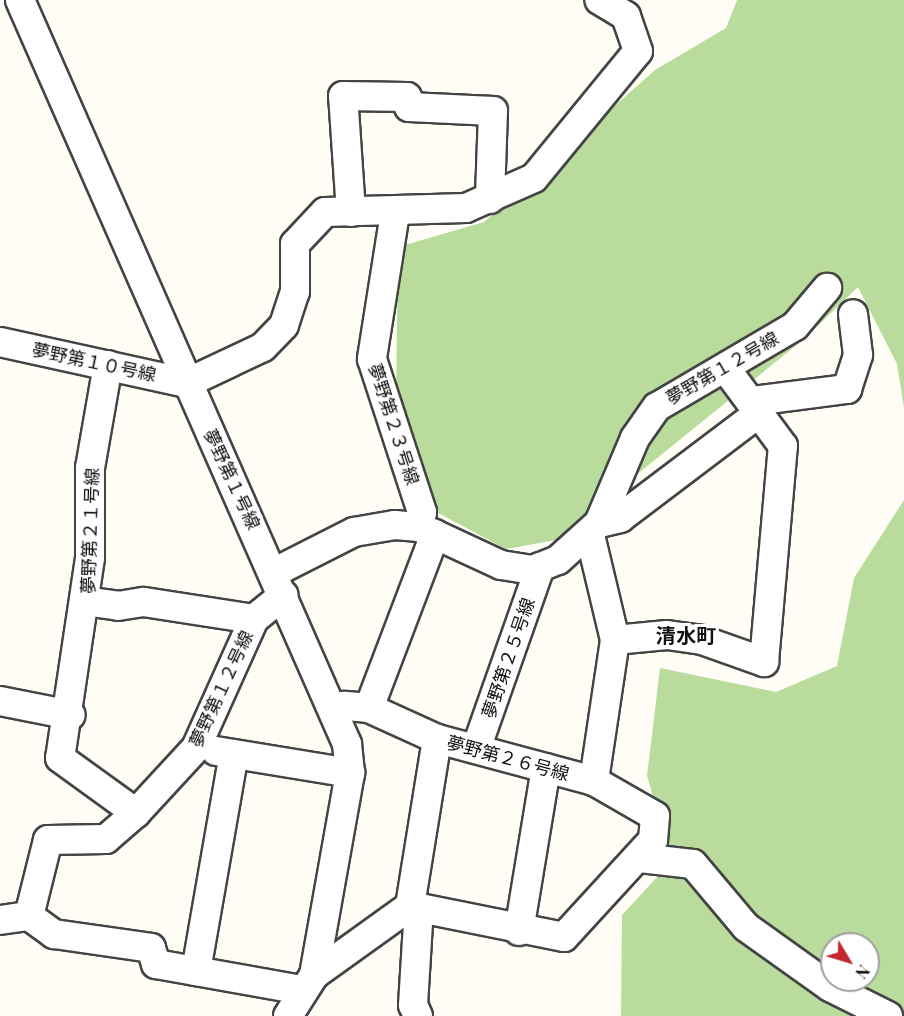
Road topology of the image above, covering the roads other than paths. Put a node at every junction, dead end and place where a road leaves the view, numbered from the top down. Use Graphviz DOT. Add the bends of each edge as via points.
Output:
graph roads {
  1 [pos="20,0"];
  2 [pos="599,0"];
  3 [pos="624,8"];
  4 [pos="490,199"];
  5 [pos="351,212"];
  6 [pos="395,213"];
  7 [pos="827,288"];
  8 [pos="853,314"];
  9 [pos="0,342"];
  10 [pos="108,365"];
  11 [pos="726,369"];
  12 [pos="187,383"];
  13 [pos="757,408"];
  14 [pos="595,529"];
  15 [pos="427,531"];
  16 [pos="540,567"];
  17 [pos="280,584"];
  18 [pos="84,601"];
  19 [pos="254,619"];
  20 [pos="615,640"];
  21 [pos="0,701"];
  22 [pos="369,708"];
  23 [pos="334,712"];
  24 [pos="70,715"];
  25 [pos="437,739"];
  26 [pos="196,748"];
  27 [pos="476,749"];
  28 [pos="234,754"];
  29 [pos="546,768"];
  30 [pos="350,773"];
  31 [pos="594,781"];
  32 [pos="136,813"];
  33 [pos="647,849"];
  34 [pos="414,907"];
  35 [pos="29,916"];
  36 [pos="0,920"];
  37 [pos="519,931"];
  38 [pos="196,971"];
  39 [pos="308,982"];
  40 [pos="288,1016"];
  41 [pos="418,1016"];
  42 [pos="888,1016"];
  1 -- 12 [label="street, 夢野第１号線"];
  2 -- 3 [label="street"];
  3 -- 4 [label="street" via="638,51 534,177"];
  4 -- 5 [label="street" via="493,111 409,107 407,97 343,96"];
  4 -- 6 [label="street" via="466,208"];
  5 -- 6 [label="street"];
  5 -- 12 [label="street" via="325,212 295,243 296,292 284,325 262,347"];
  6 -- 15 [label="street, 夢野第２３号線" via="372,359"];
  7 -- 11 [label="street, 夢野第１２号線" via="795,327"];
  8 -- 13 [label="street" via="858,355 847,389 761,400"];
  9 -- 10 [label="street, 夢野第１０号線"];
  10 -- 12 [label="street, 夢野第１０号線"];
  10 -- 18 [label="street, 夢野第２１号線" via="90,468"];
  11 -- 13 [label="street"];
  11 -- 14 [label="street, 夢野第１２号線" via="657,407 636,438"];
  12 -- 17 [label="street, 夢野第１号線"];
  13 -- 14 [label="street" via="752,418 620,518"];
  13 -- 20 [label="street" via="783,446 764,662 702,640 667,635"];
  14 -- 16 [label="street"];
  14 -- 20 [label="street"];
  15 -- 16 [label="street, 夢野第１２号線" via="501,565"];
  15 -- 17 [label="street, 夢野第１２号線" via="354,532"];
  15 -- 22 [label="street"];
  16 -- 27 [label="street, 夢野第２５号線"];
  17 -- 19 [label="street, 夢野第１２号線"];
  17 -- 23 [label="street, 夢野第１号線"];
  18 -- 19 [label="street, 夢野第２１号線" via="118,606 144,602"];
  18 -- 24 [label="street"];
  19 -- 26 [label="street, 夢野第１２号線"];
  20 -- 31 [label="street"];
  21 -- 24 [label="street"];
  22 -- 23 [label="street, 夢野第２６号線" via="344,706"];
  22 -- 25 [label="street, 夢野第２６号線"];
  23 -- 30 [label="street, 夢野第１号線" via="347,744"];
  24 -- 32 [label="street" via="60,758"];
  25 -- 27 [label="street, 夢野第２６号線"];
  25 -- 34 [label="street"];
  26 -- 28 [label="street"];
  26 -- 32 [label="street, 夢野第１２号線"];
  27 -- 29 [label="street, 夢野第２６号線"];
  28 -- 30 [label="street"];
  28 -- 38 [label="street"];
  29 -- 31 [label="street, 夢野第２６号線"];
  29 -- 37 [label="street"];
  30 -- 39 [label="street, 夢野第１号線"];
  31 -- 33 [label="street, 夢野第２６号線" via="656,816"];
  32 -- 35 [label="street, 夢野第１２号線" via="106,840 48,840"];
  33 -- 37 [label="street" via="564,938"];
  33 -- 42 [label="street" via="693,864 746,927 830,987"];
  34 -- 37 [label="street"];
  34 -- 39 [label="street"];
  34 -- 41 [label="street" via="413,1005"];
  35 -- 36 [label="street"];
  35 -- 38 [label="street" via="54,934 151,948 156,964"];
  38 -- 39 [label="street"];
  39 -- 40 [label="street"];
}
